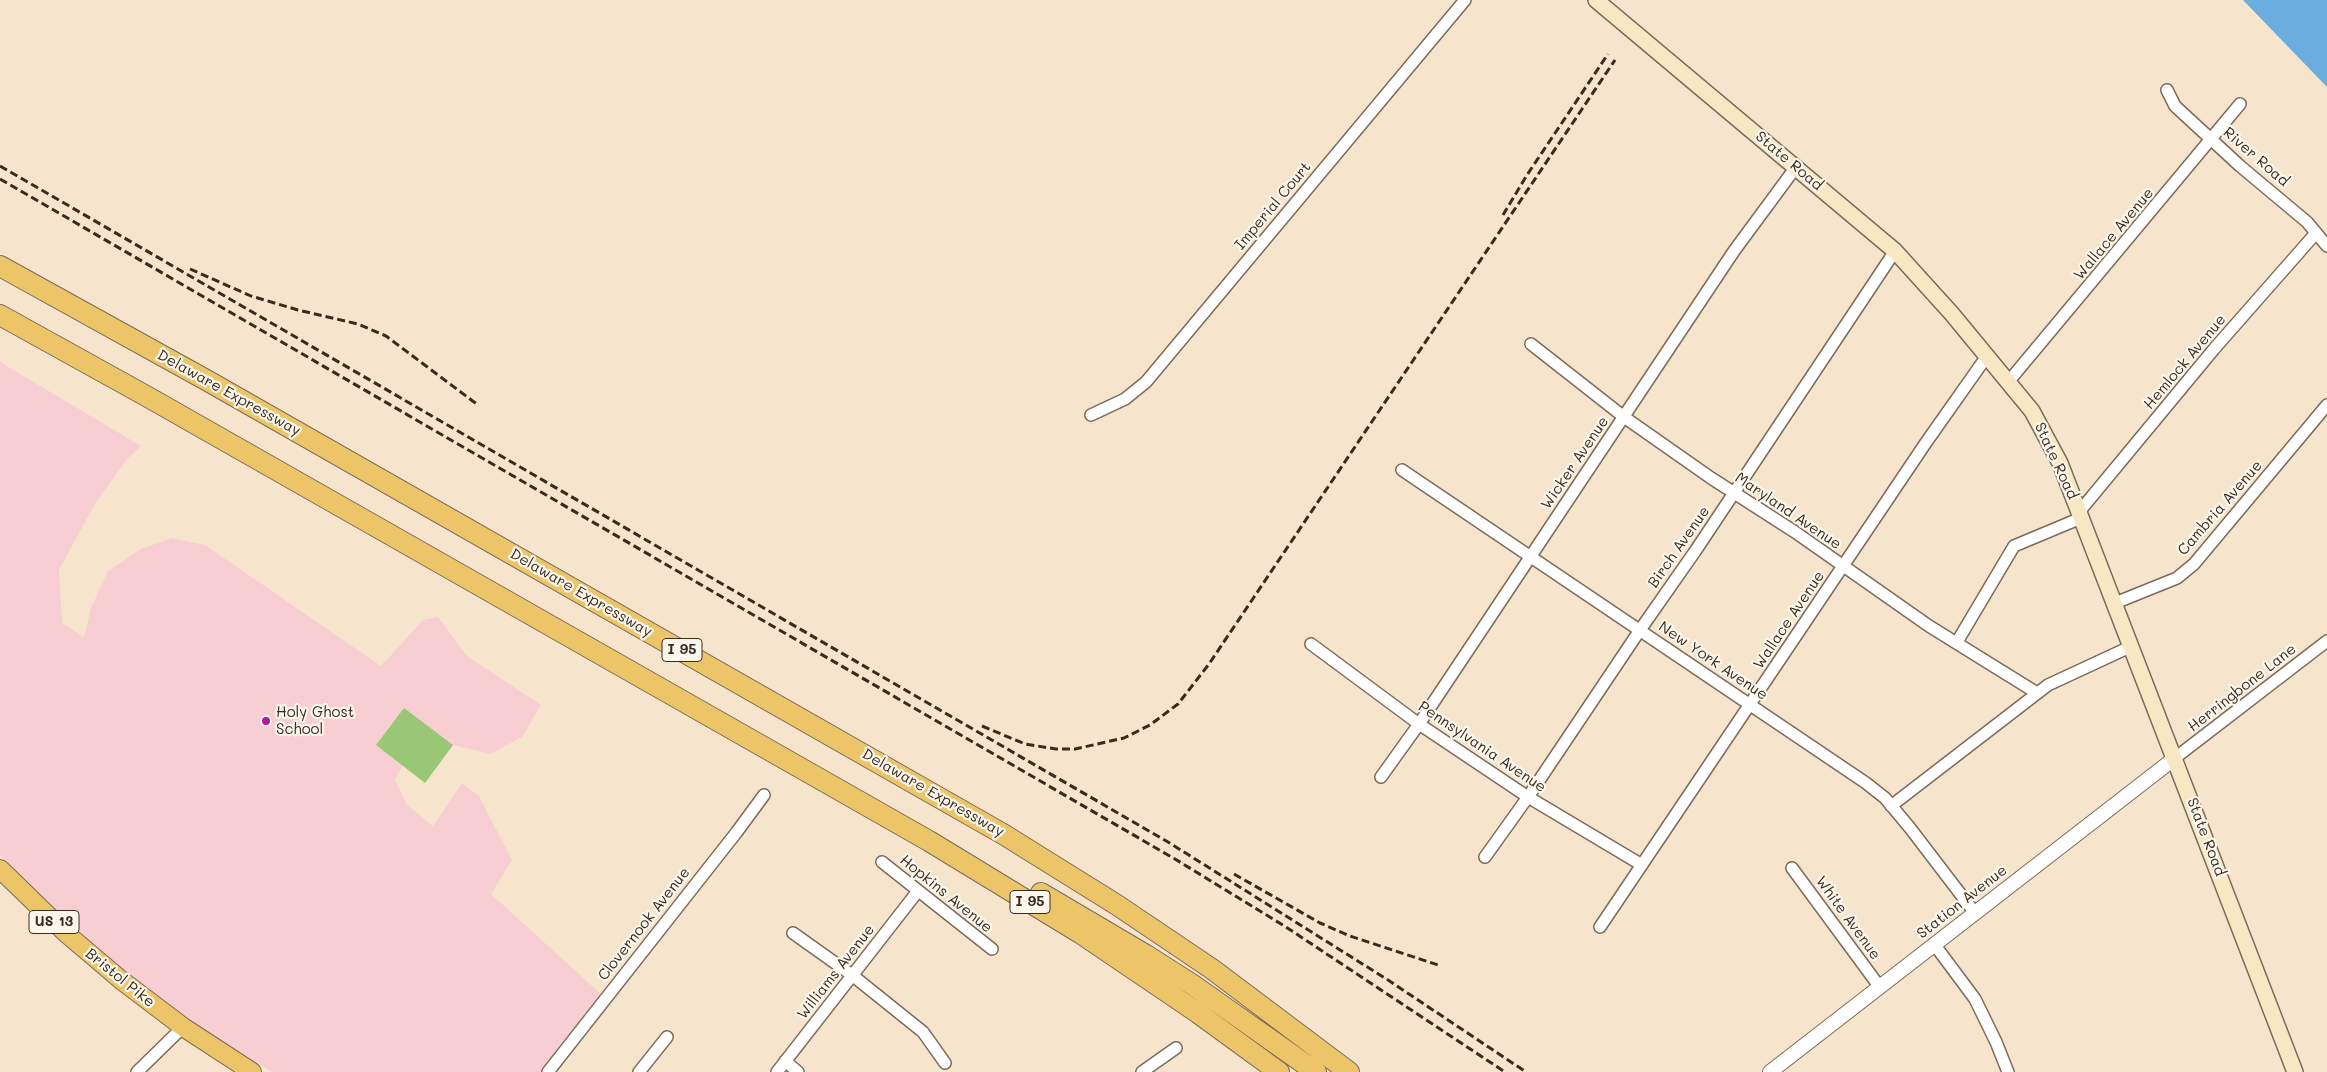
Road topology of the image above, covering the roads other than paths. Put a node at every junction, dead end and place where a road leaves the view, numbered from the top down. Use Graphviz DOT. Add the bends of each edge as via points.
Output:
graph roads {
  1 [pos="1465,0"];
  2 [pos="1596,0"];
  3 [pos="2167,90"];
  4 [pos="2240,104"];
  5 [pos="2211,139"];
  6 [pos="1796,167"];
  7 [pos="2316,233"];
  8 [pos="2327,246"];
  9 [pos="1895,251"];
  10 [pos="0,266"];
  11 [pos="0,315"];
  12 [pos="1531,344"];
  13 [pos="1988,356"];
  14 [pos="2009,381"];
  15 [pos="2327,405"];
  16 [pos="1091,416"];
  17 [pos="1624,417"];
  18 [pos="1402,470"];
  19 [pos="1734,493"];
  20 [pos="2080,515"];
  21 [pos="1530,556"];
  22 [pos="1844,566"];
  23 [pos="2115,603"];
  24 [pos="1640,630"];
  25 [pos="2327,641"];
  26 [pos="1957,642"];
  27 [pos="1312,644"];
  28 [pos="2132,646"];
  29 [pos="2037,693"];
  30 [pos="1750,703"];
  31 [pos="1419,724"];
  32 [pos="769,751"];
  33 [pos="2175,758"];
  34 [pos="1381,777"];
  35 [pos="764,795"];
  36 [pos="1528,797"];
  37 [pos="1891,806"];
  38 [pos="1484,857"];
  39 [pos="882,862"];
  40 [pos="1642,865"];
  41 [pos="1792,868"];
  42 [pos="3,877"];
  43 [pos="918,891"];
  44 [pos="1975,912"];
  45 [pos="1600,927"];
  46 [pos="793,933"];
  47 [pos="1934,944"];
  48 [pos="992,949"];
  49 [pos="852,975"];
  50 [pos="1880,986"];
  51 [pos="183,1027"];
  52 [pos="667,1037"];
  53 [pos="1176,1048"];
  54 [pos="785,1062"];
  55 [pos="945,1063"];
  56 [pos="137,1072"];
  57 [pos="252,1072"];
  58 [pos="548,1072"];
  59 [pos="638,1072"];
  60 [pos="777,1072"];
  61 [pos="798,1072"];
  62 [pos="1142,1072"];
  63 [pos="1279,1072"];
  64 [pos="1316,1072"];
  65 [pos="1349,1072"];
  66 [pos="1770,1072"];
  67 [pos="2008,1072"];
  68 [pos="2295,1072"];
  1 -- 16 [label="street, Imperial Court" via="1146,382 1125,400"];
  2 -- 6 [label="main road, State Road"];
  3 -- 5 [label="street, River Road" via="2175,106"];
  4 -- 5 [label="street, Wallace Avenue"];
  5 -- 7 [label="street, River Road"];
  5 -- 14 [label="street, Wallace Avenue"];
  6 -- 9 [label="main road, State Road"];
  6 -- 17 [label="street, Wicker Avenue" via="1744,236"];
  7 -- 8 [label="street, River Road"];
  7 -- 20 [label="street, Hemlock Avenue" via="2214,349"];
  9 -- 13 [label="main road, State Road"];
  9 -- 19 [label="street, Birch Avenue"];
  10 -- 65 [label="highway, Delaware Expressway / I 95" via="1003,834 1212,969"];
  11 -- 32 [label="highway, I 95"];
  12 -- 17 [label="street, Maryland Avenue"];
  13 -- 14 [label="main road, State Road"];
  13 -- 22 [label="street, Wallace Avenue"];
  14 -- 20 [label="main road, State Road" via="2032,410 2052,444"];
  15 -- 23 [label="street, Cambria Avenue" via="2194,564 2177,578"];
  17 -- 19 [label="street, Maryland Avenue"];
  17 -- 21 [label="street, Wicker Avenue"];
  18 -- 21 [label="street, New York Avenue"];
  19 -- 22 [label="street, Maryland Avenue"];
  19 -- 24 [label="street, Birch Avenue"];
  20 -- 23 [label="main road, State Road"];
  20 -- 26 [label="street, Hemlock Avenue" via="2014,546"];
  21 -- 24 [label="street, New York Avenue"];
  21 -- 31 [label="street, Wicker Avenue"];
  22 -- 26 [label="street, Maryland Avenue"];
  22 -- 30 [label="street, Wallace Avenue"];
  23 -- 28 [label="main road, State Road"];
  24 -- 30 [label="street, New York Avenue"];
  24 -- 36 [label="street, Birch Avenue"];
  25 -- 33 [label="street, Herringbone Lane"];
  26 -- 29 [label="street, Maryland Avenue"];
  27 -- 31 [label="street, Pennsylvania Avenue"];
  28 -- 29 [label="street"];
  28 -- 33 [label="main road, State Road"];
  29 -- 37 [label="street"];
  30 -- 37 [label="street, New York Avenue" via="1866,782"];
  30 -- 40 [label="street, Wallace Avenue"];
  31 -- 34 [label="street, Wicker Avenue"];
  31 -- 36 [label="street, Pennsylvania Avenue"];
  32 -- 63 [label="highway, I 95" via="1041,908 1143,975"];
  32 -- 64 [label="highway" via="835,776 1105,930 1235,1013"];
  33 -- 44 [label="street, Station Avenue"];
  33 -- 68 [label="main road, State Road"];
  35 -- 58 [label="street, Clovernook Avenue"];
  36 -- 38 [label="street, Birch Avenue"];
  36 -- 40 [label="street, Pennsylvania Avenue"];
  37 -- 44 [label="street, New York Avenue"];
  39 -- 43 [label="street, Hopkins Avenue"];
  40 -- 45 [label="street, Wallace Avenue"];
  41 -- 50 [label="street, White Avenue"];
  42 -- 51 [label="main road, Bristol Pike / US 13" via="103,966"];
  43 -- 48 [label="street, Hopkins Avenue"];
  43 -- 49 [label="street, Williams Avenue"];
  44 -- 47 [label="street, Station Avenue"];
  46 -- 49 [label="street"];
  47 -- 50 [label="street, Station Avenue"];
  47 -- 67 [label="street" via="1985,1016"];
  49 -- 54 [label="street, Williams Avenue"];
  49 -- 55 [label="street" via="923,1032"];
  50 -- 66 [label="street, Station Avenue"];
  51 -- 56 [label="street"];
  51 -- 57 [label="main road, Bristol Pike / US 13"];
  52 -- 59 [label="street"];
  53 -- 62 [label="street"];
  54 -- 60 [label="street, Williams Avenue"];
  54 -- 61 [label="street"];
}
